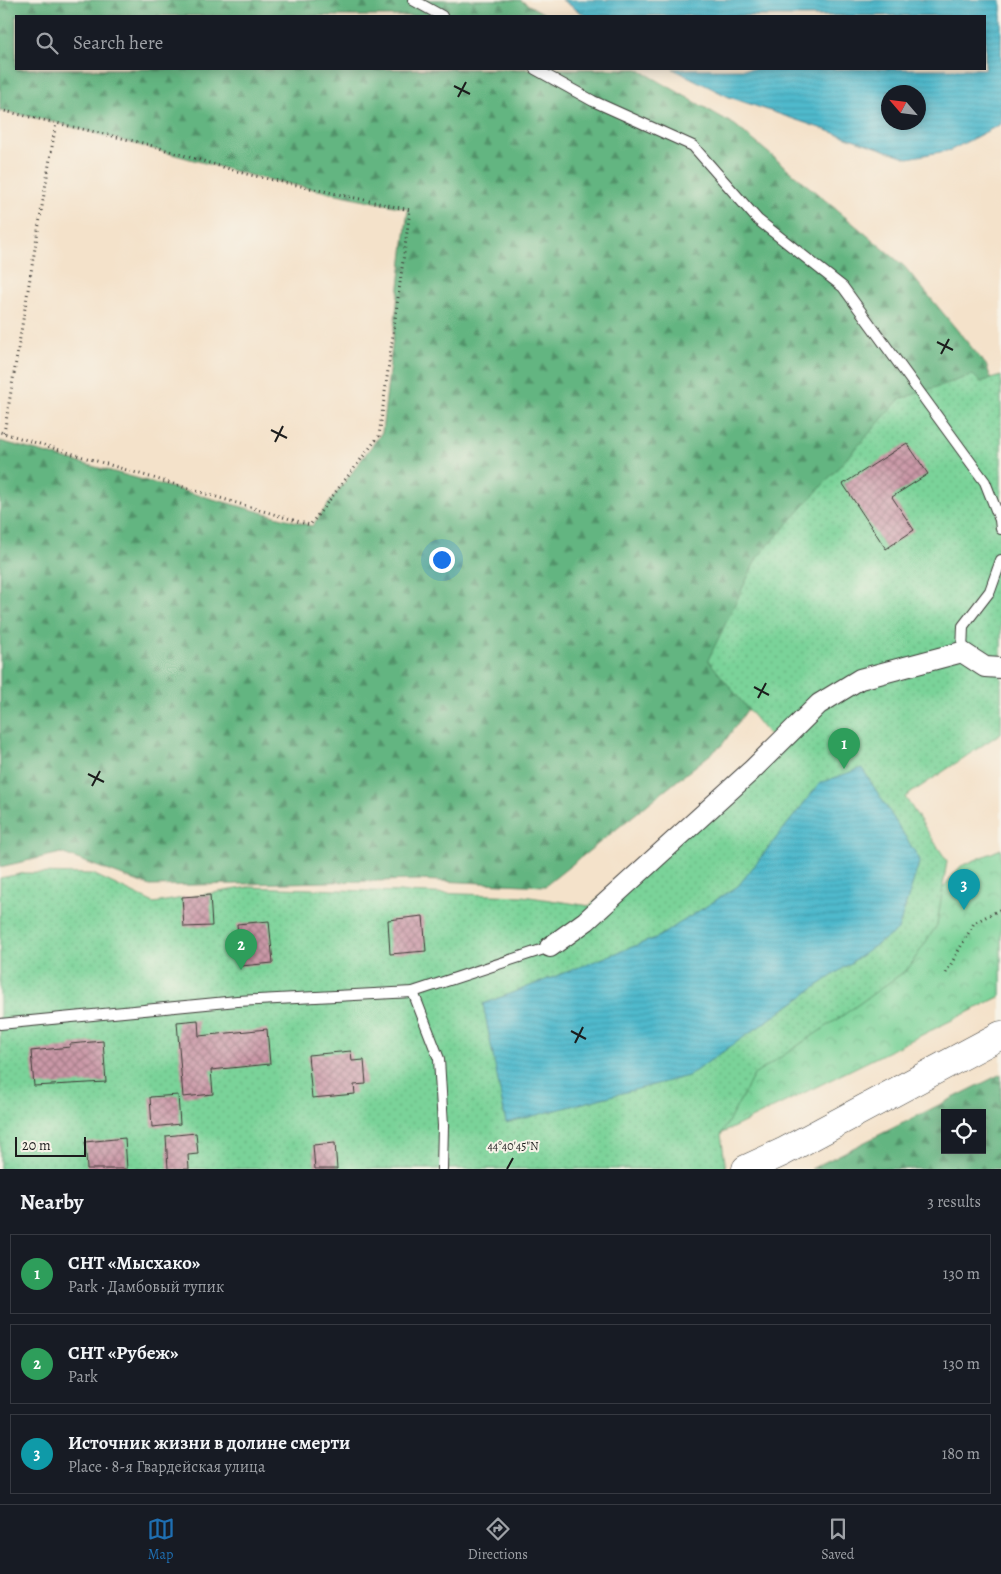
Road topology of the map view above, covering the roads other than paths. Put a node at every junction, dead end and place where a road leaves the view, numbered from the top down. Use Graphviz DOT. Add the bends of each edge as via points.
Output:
graph roads {
  1 [pos="413,0"];
  2 [pos="440,15"];
  3 [pos="537,70"];
  4 [pos="1001,529"];
  5 [pos="1001,560"];
  6 [pos="962,652"];
  7 [pos="1001,668"];
  8 [pos="550,947"];
  9 [pos="413,992"];
  10 [pos="0,1024"];
  11 [pos="1001,1035"];
  12 [pos="442,1169"];
  13 [pos="746,1169"];
  1 -- 2 [label="lane"];
  3 -- 4 [label="lane" via="593,102 693,146 758,220 843,287 985,482"];
  5 -- 6 [label="lane" via="990,591 963,626"];
  6 -- 7 [label="street" via="985,667"];
  6 -- 8 [label="street" via="860,680 819,704 751,771 593,914"];
  8 -- 9 [label="lane"];
  9 -- 10 [label="lane" via="237,1001"];
  9 -- 12 [label="lane" via="439,1059"];
  11 -- 13 [label="street"];
}
